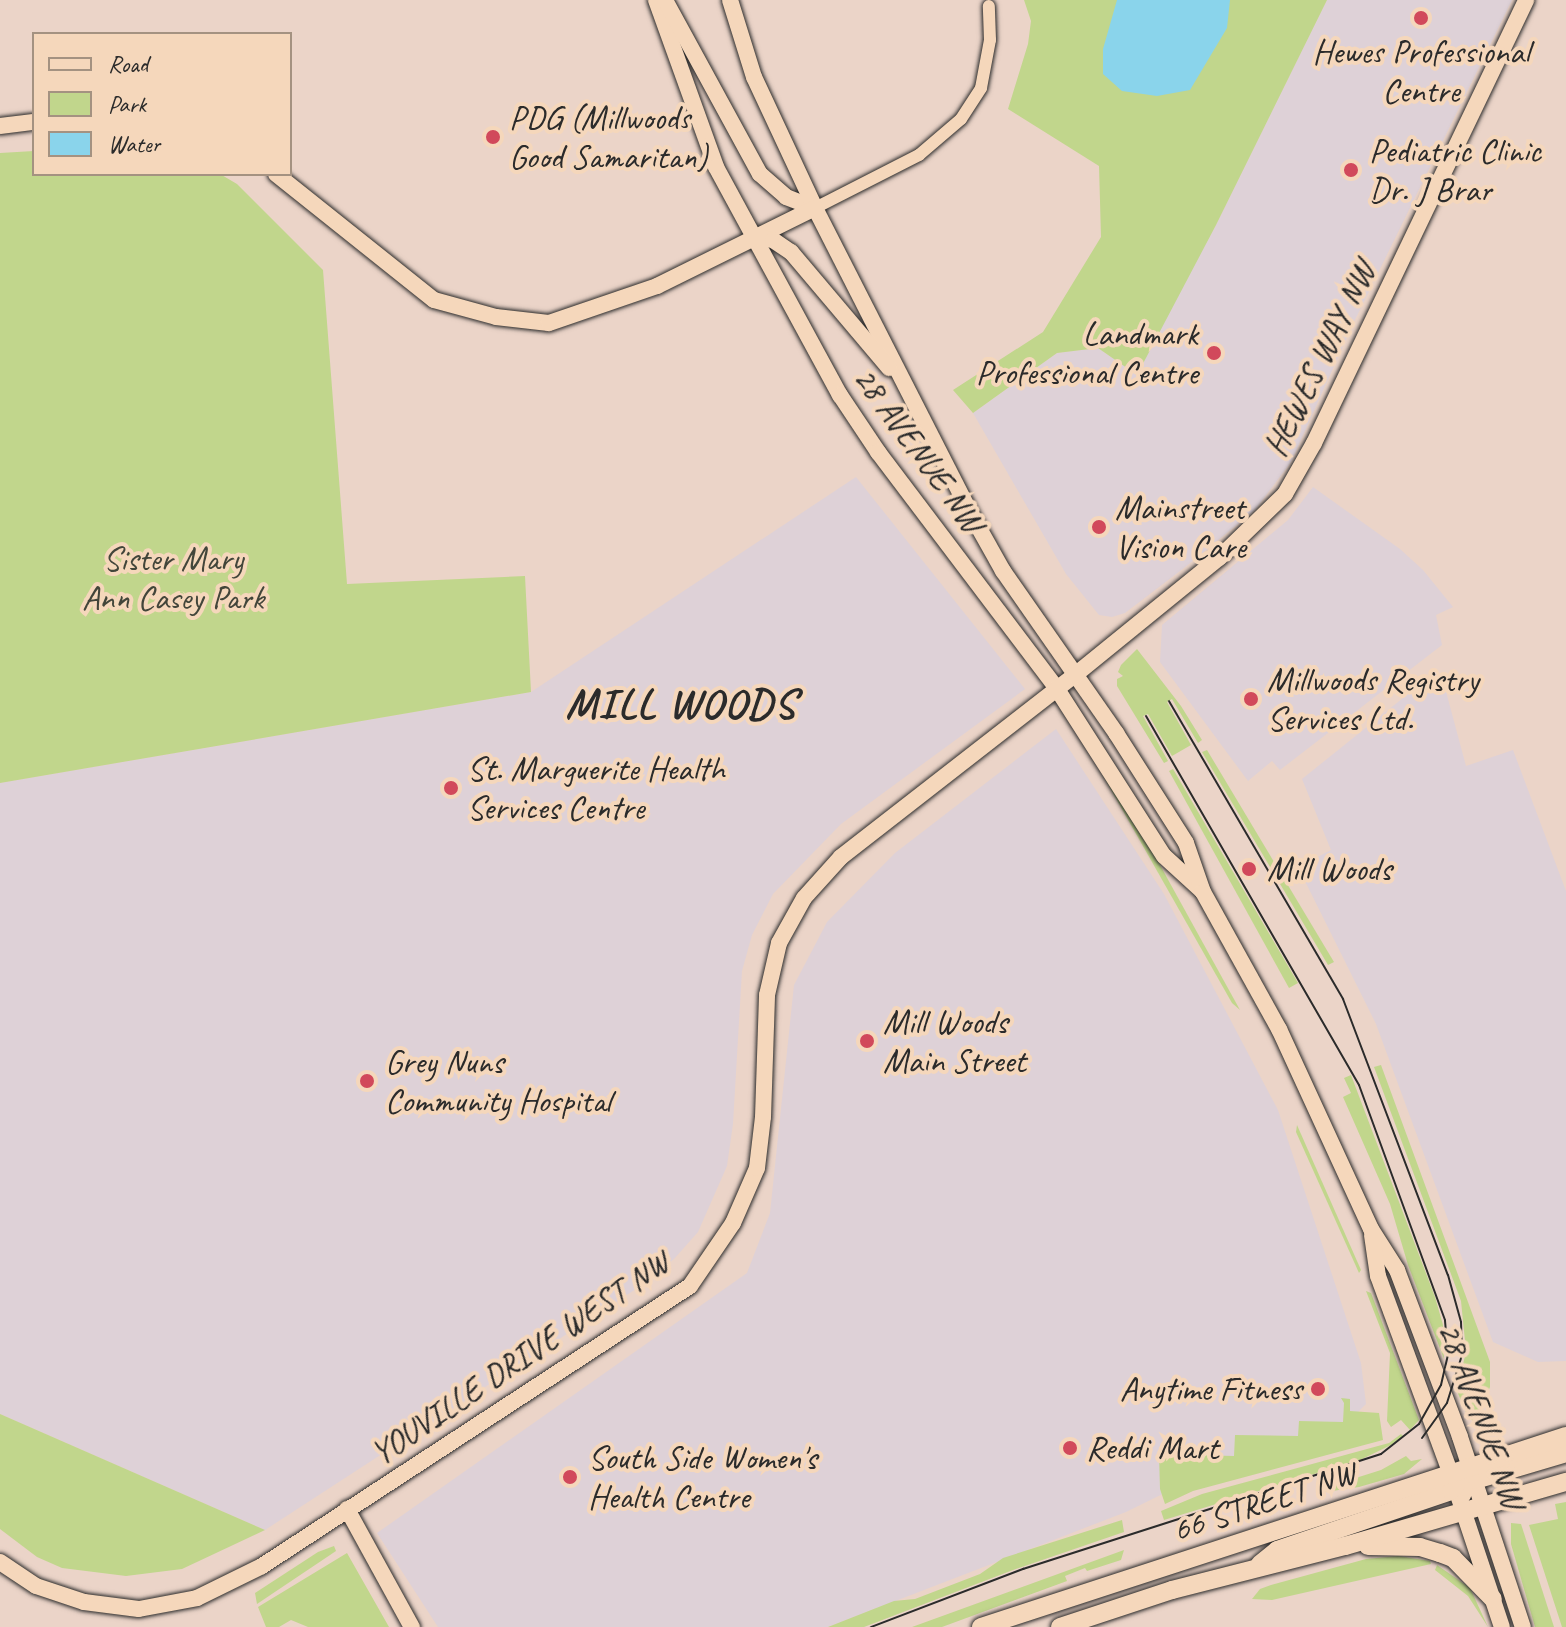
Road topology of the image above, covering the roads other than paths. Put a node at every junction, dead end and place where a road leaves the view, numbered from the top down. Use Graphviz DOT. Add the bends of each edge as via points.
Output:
graph roads {
  1 [pos="656,0"];
  2 [pos="665,0"];
  3 [pos="730,0"];
  4 [pos="1526,0"];
  5 [pos="989,6"];
  6 [pos="32,122"];
  7 [pos="0,126"];
  8 [pos="279,176"];
  9 [pos="815,208"];
  10 [pos="752,236"];
  11 [pos="912,396"];
  12 [pos="1075,675"];
  13 [pos="1057,689"];
  14 [pos="1203,892"];
  15 [pos="1371,1229"];
  16 [pos="1566,1436"];
  17 [pos="1566,1453"];
  18 [pos="1473,1474"];
  19 [pos="1454,1481"];
  20 [pos="1566,1482"];
  21 [pos="1484,1505"];
  22 [pos="347,1509"];
  23 [pos="1463,1510"];
  24 [pos="1345,1546"];
  25 [pos="0,1562"];
  26 [pos="1254,1569"];
  27 [pos="1493,1599"];
  28 [pos="412,1627"];
  29 [pos="981,1627"];
  30 [pos="1060,1627"];
  31 [pos="1502,1627"];
  32 [pos="1523,1627"];
  1 -- 10 [label="street, 28 AVENUE NW" via="716,167"];
  2 -- 9 [label="street" via="760,174 786,197"];
  3 -- 9 [label="street, 28 AVENUE NW" via="754,77"];
  4 -- 12 [label="street, HEWES WAY NW" via="1290,487 1246,535"];
  5 -- 9 [label="street" via="990,40 981,88 961,119 919,155"];
  6 -- 7 [label="street"];
  8 -- 10 [label="street" via="434,300 496,317 549,323 600,308 657,286"];
  9 -- 10 [label="street"];
  9 -- 11 [label="street, 28 AVENUE NW"];
  10 -- 11 [label="street" via="773,240 791,252"];
  10 -- 13 [label="street, 28 AVENUE NW" via="840,395 878,452"];
  11 -- 12 [label="street, 28 AVENUE NW" via="1003,571"];
  12 -- 13 [label="street, YOUVILLE DRIVE WEST NW"];
  12 -- 14 [label="street, 28 AVENUE NW" via="1186,843"];
  13 -- 14 [label="street, 28 AVENUE NW" via="1164,856"];
  13 -- 22 [label="street, YOUVILLE DRIVE WEST NW" via="841,857 804,898 779,943 767,995 757,1168 733,1223 690,1286"];
  14 -- 15 [label="street, 28 AVENUE NW" via="1279,1029"];
  15 -- 18 [label="street, 28 AVENUE NW" via="1397,1270"];
  15 -- 19 [label="street, 28 AVENUE NW" via="1378,1276"];
  16 -- 18 [label="main road, 66 STREET NW"];
  17 -- 18 [label="main road"];
  18 -- 19 [label="main road, 66 STREET NW"];
  18 -- 21 [label="street, 28 AVENUE NW"];
  18 -- 23 [label="main road" via="1461,1493"];
  19 -- 23 [label="street, 28 AVENUE NW"];
  19 -- 26 [label="main road" via="1277,1550"];
  19 -- 29 [label="main road, 66 STREET NW"];
  20 -- 21 [label="main road, 66 STREET NW"];
  21 -- 23 [label="main road, 66 STREET NW"];
  21 -- 32 [label="street, 28 AVENUE NW"];
  22 -- 25 [label="street, YOUVILLE DRIVE WEST NW" via="262,1566 197,1598 139,1609 84,1602 36,1586"];
  22 -- 28 [label="street"];
  23 -- 24 [label="main road, 66 STREET NW"];
  23 -- 27 [label="street, 28 AVENUE NW"];
  24 -- 26 [label="main road, 66 STREET NW"];
  24 -- 27 [label="main road" via="1420,1547 1440,1553 1453,1558"];
  26 -- 30 [label="main road, 66 STREET NW"];
  27 -- 31 [label="street, 28 AVENUE NW"];
}
